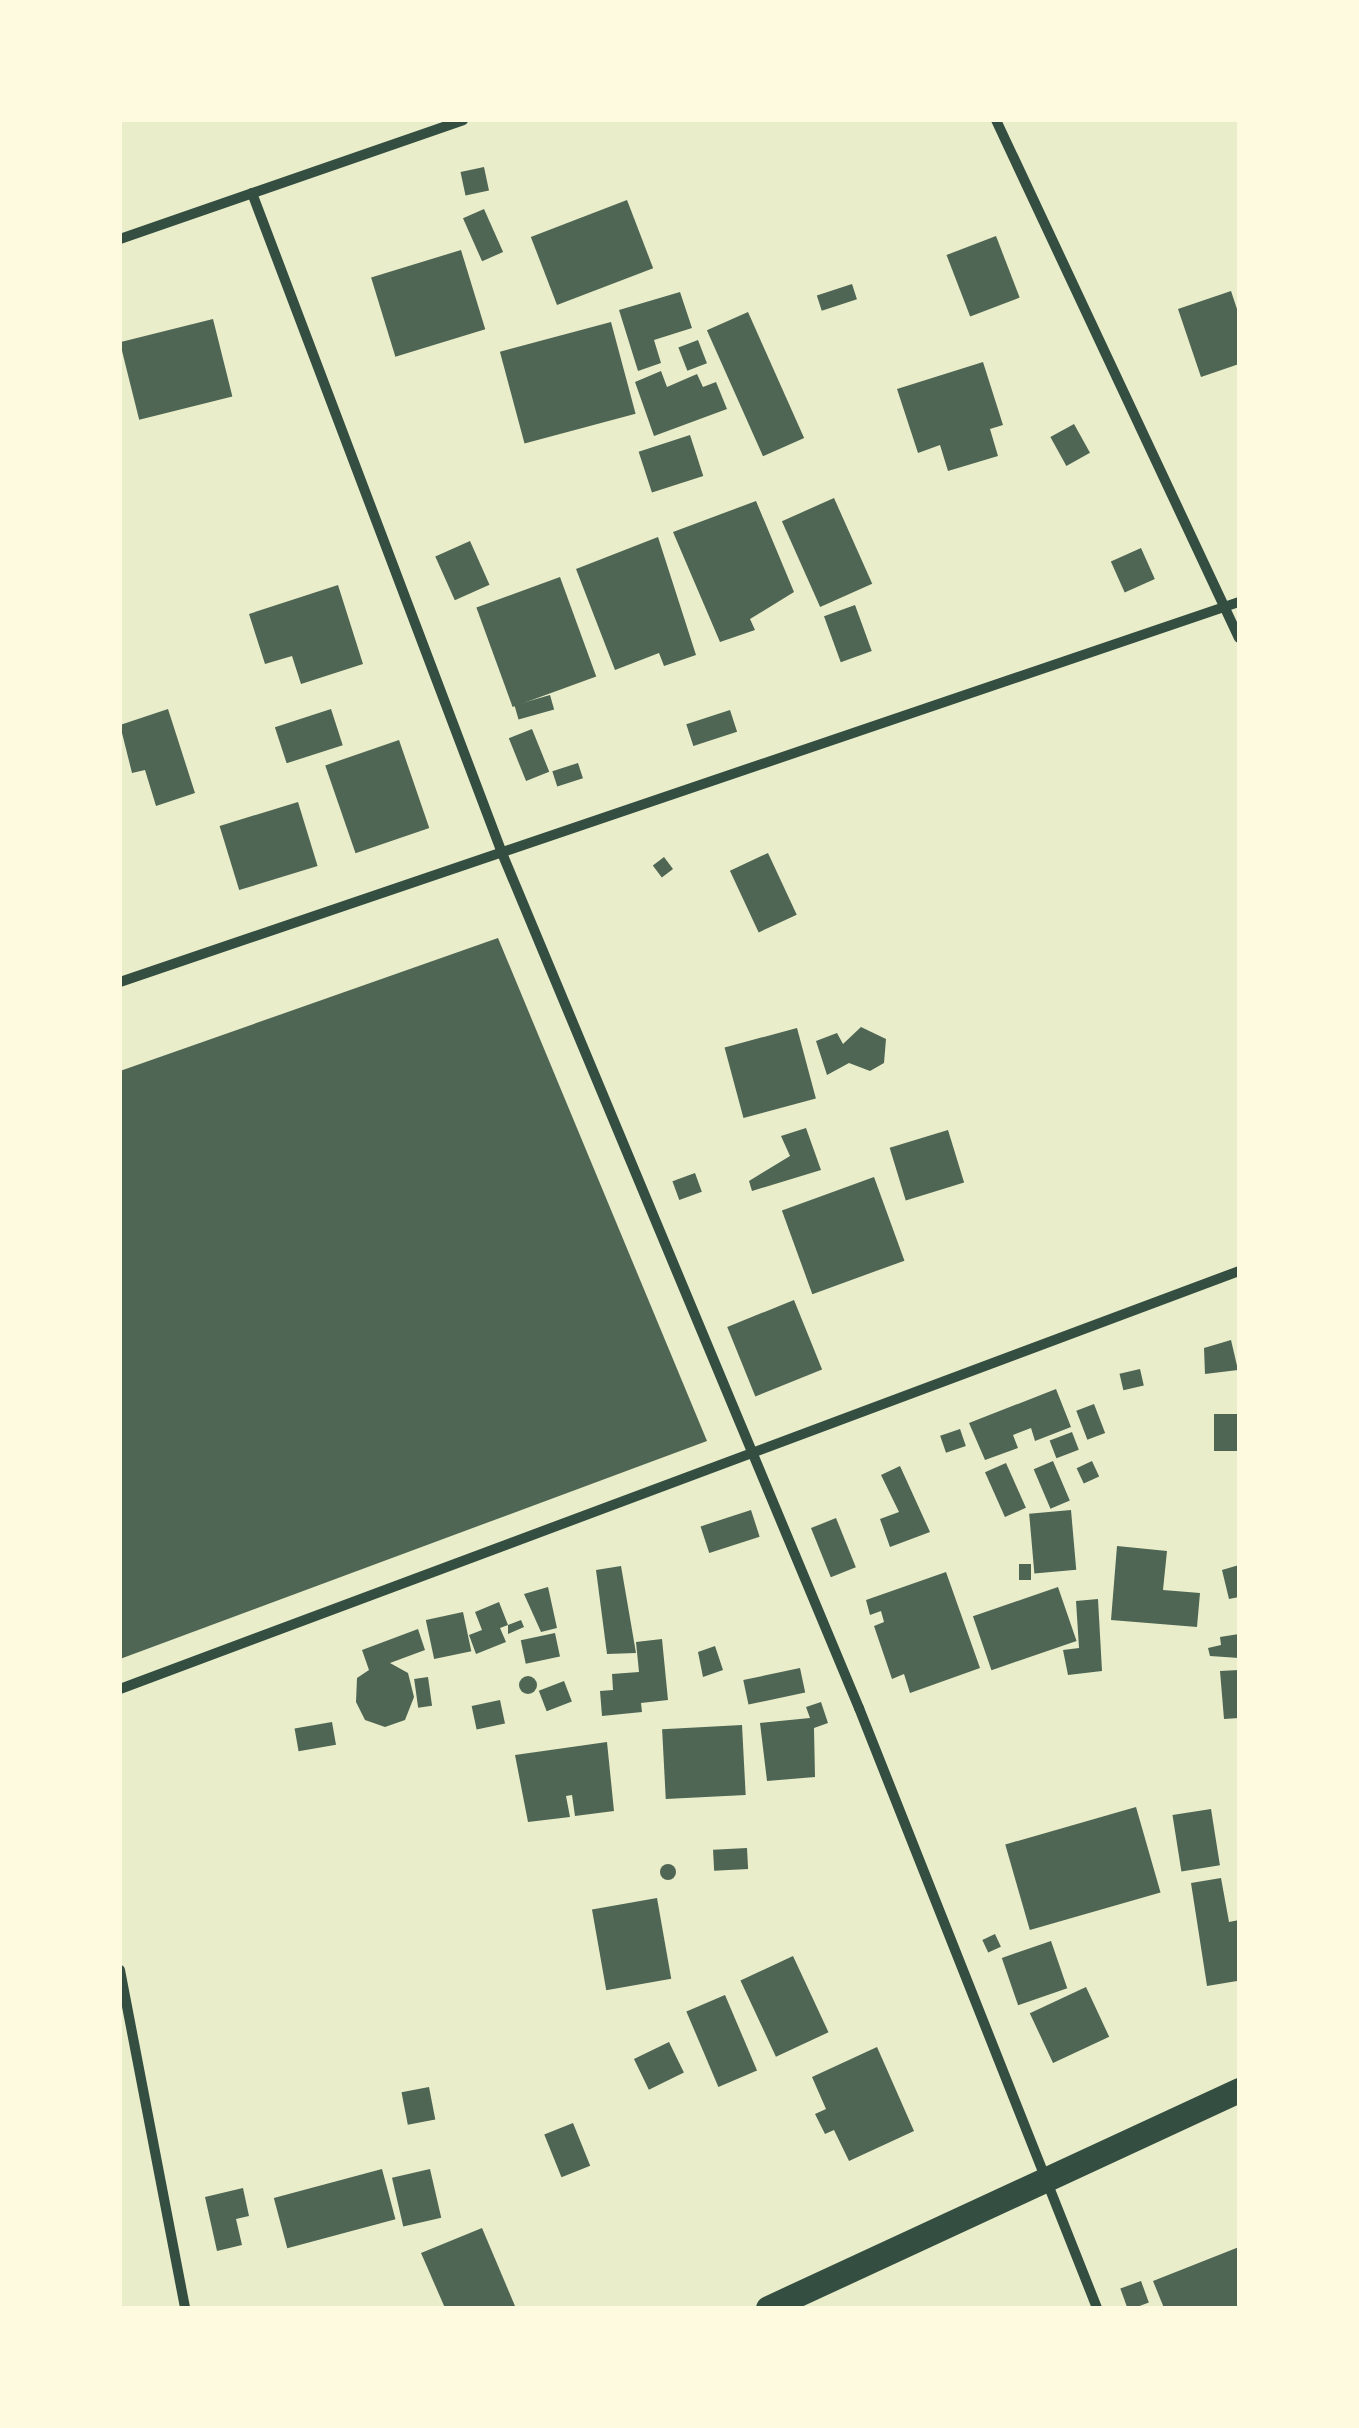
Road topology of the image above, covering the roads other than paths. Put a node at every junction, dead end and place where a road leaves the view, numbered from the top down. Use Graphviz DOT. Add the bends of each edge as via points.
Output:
graph roads {
  1 [pos="463,120"];
  2 [pos="996,120"];
  3 [pos="252,193"];
  4 [pos="120,239"];
  5 [pos="1239,602"];
  6 [pos="1223,607"];
  7 [pos="1239,638"];
  8 [pos="502,853"];
  9 [pos="120,982"];
  10 [pos="1239,1271"];
  11 [pos="754,1454"];
  12 [pos="120,1689"];
  13 [pos="120,1970"];
  14 [pos="1239,2090"];
  15 [pos="1047,2178"];
  16 [pos="185,2308"];
  17 [pos="768,2308"];
  18 [pos="1097,2308"];
  1 -- 3 [label="street"];
  2 -- 6 [label="street"];
  3 -- 4 [label="street"];
  3 -- 8 [label="street"];
  5 -- 6 [label="street"];
  6 -- 7 [label="street"];
  6 -- 8 [label="street"];
  8 -- 9 [label="street"];
  8 -- 11 [label="street"];
  10 -- 11 [label="street"];
  11 -- 12 [label="street"];
  11 -- 15 [label="street"];
  13 -- 16 [label="street"];
  14 -- 15 [label="main road"];
  15 -- 17 [label="main road"];
  15 -- 18 [label="street"];
}
